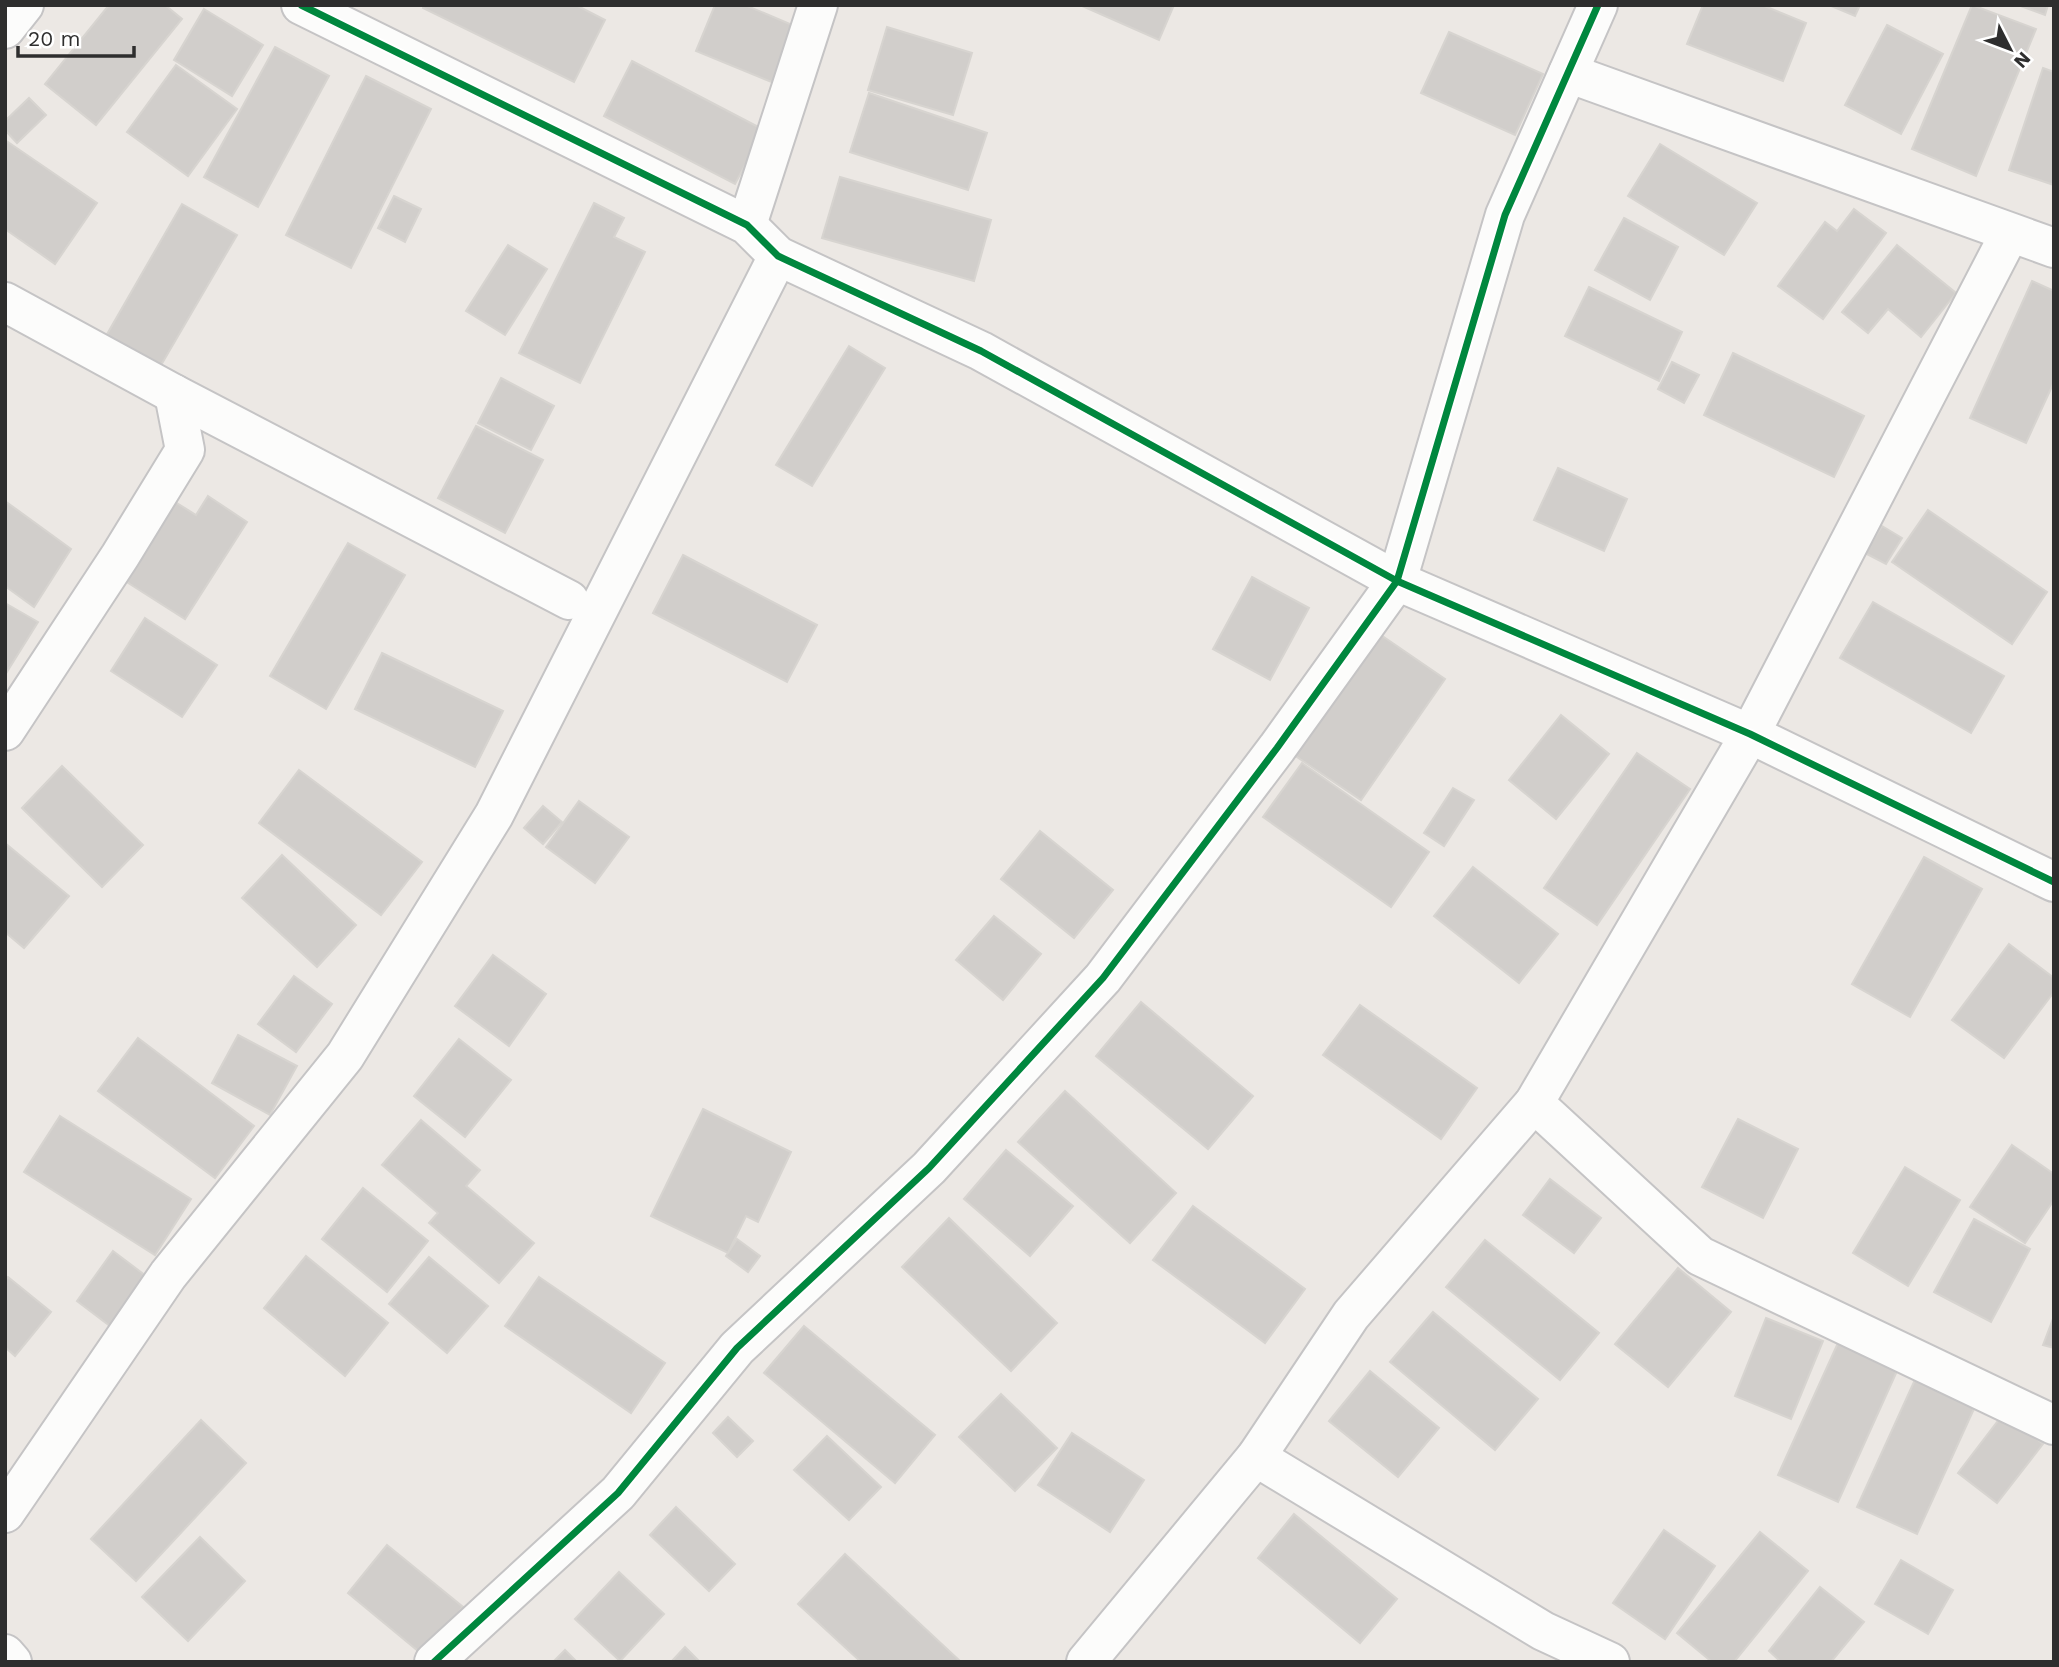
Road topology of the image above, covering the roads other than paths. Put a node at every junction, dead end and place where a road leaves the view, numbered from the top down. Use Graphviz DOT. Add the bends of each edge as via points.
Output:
graph roads {
  1 [pos="24,5"];
  2 [pos="301,5"];
  3 [pos="818,5"];
  4 [pos="1598,5"];
  5 [pos="5,29"];
  6 [pos="1568,74"];
  7 [pos="747,225"];
  8 [pos="2010,233"];
  9 [pos="2054,248"];
  10 [pos="778,256"];
  11 [pos="5,302"];
  12 [pos="174,394"];
  13 [pos="1397,581"];
  14 [pos="569,600"];
  15 [pos="5,731"];
  16 [pos="1750,734"];
  17 [pos="2054,882"];
  18 [pos="1534,1104"];
  19 [pos="2054,1425"];
  20 [pos="1256,1457"];
  21 [pos="5,1513"];
  22 [pos="5,1654"];
  23 [pos="12,1662"];
  24 [pos="434,1662"];
  25 [pos="1086,1662"];
  26 [pos="1610,1662"];
  1 -- 5 [label="street"];
  2 -- 7 [label="street"];
  3 -- 7 [label="street"];
  4 -- 6 [label="street"];
  6 -- 8 [label="street"];
  6 -- 13 [label="street" via="1505,215"];
  7 -- 10 [label="street"];
  8 -- 9 [label="street"];
  8 -- 16 [label="street"];
  10 -- 13 [label="street" via="981,351"];
  10 -- 21 [label="street" via="494,815 345,1056 168,1275"];
  11 -- 12 [label="street"];
  12 -- 14 [label="street"];
  12 -- 15 [label="street" via="185,450"];
  13 -- 16 [label="street"];
  13 -- 24 [label="street" via="1103,978 929,1168 737,1348 618,1493"];
  16 -- 17 [label="street"];
  16 -- 18 [label="street"];
  18 -- 19 [label="street" via="1700,1256"];
  18 -- 20 [label="street" via="1350,1315"];
  20 -- 25 [label="street"];
  20 -- 26 [label="street" via="1543,1631"];
  22 -- 23 [label="street"];
}
